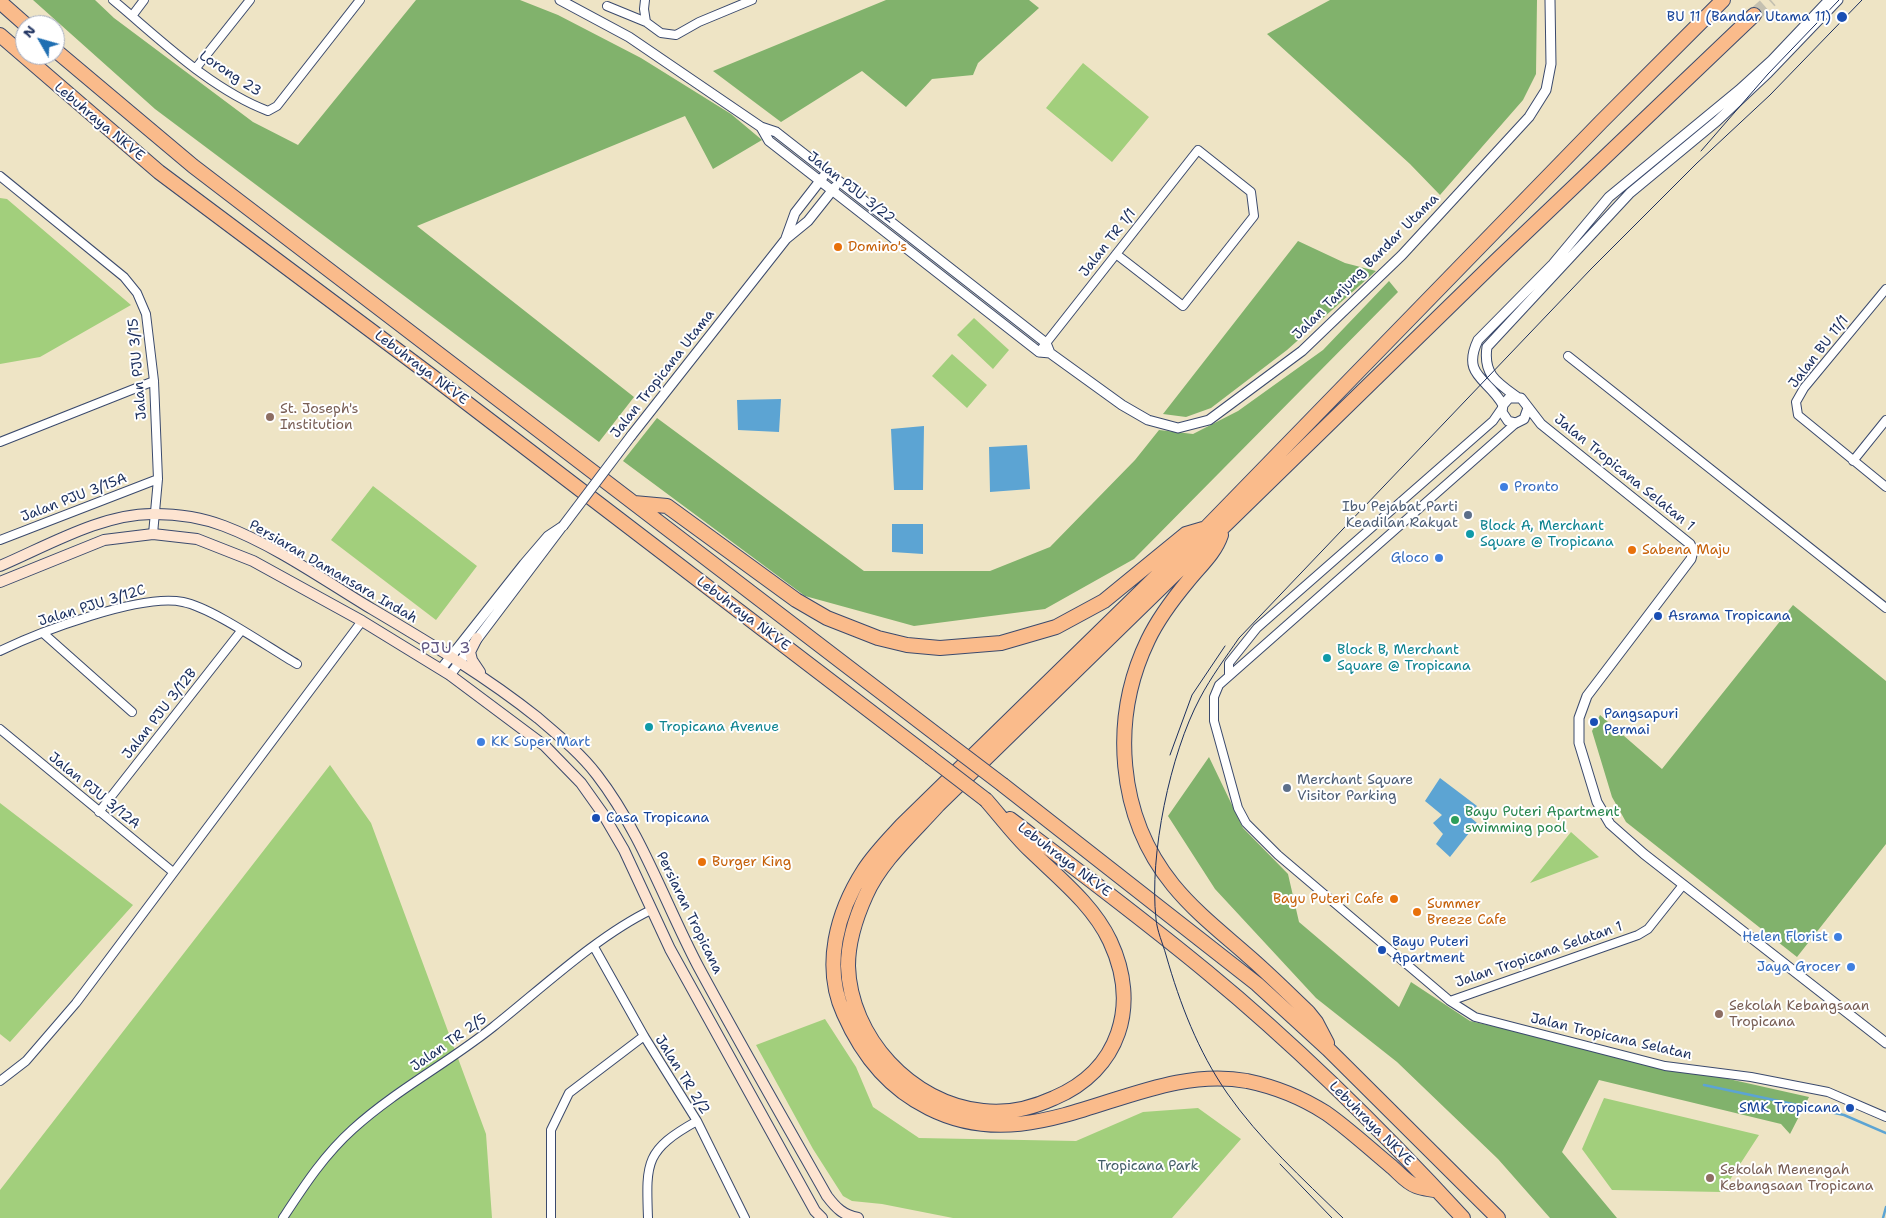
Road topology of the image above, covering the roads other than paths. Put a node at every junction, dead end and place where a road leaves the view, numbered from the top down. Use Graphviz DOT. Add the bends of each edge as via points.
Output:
graph roads {
  1 [pos="113,0"];
  2 [pos="144,0"];
  3 [pos="250,0"];
  4 [pos="360,0"];
  5 [pos="646,0"];
  6 [pos="752,0"];
  7 [pos="1550,0"];
  8 [pos="1723,0"];
  9 [pos="1828,0"];
  10 [pos="1838,0"];
  11 [pos="564,1"];
  12 [pos="0,2"];
  13 [pos="607,6"];
  14 [pos="15,15"];
  15 [pos="1754,15"];
  16 [pos="132,16"];
  17 [pos="646,22"];
  18 [pos="0,36"];
  19 [pos="65,58"];
  20 [pos="196,68"];
  21 [pos="761,127"];
  22 [pos="828,171"];
  23 [pos="0,176"];
  24 [pos="840,180"];
  25 [pos="820,182"];
  26 [pos="832,191"];
  27 [pos="786,239"];
  28 [pos="1116,254"];
  29 [pos="1886,289"];
  30 [pos="1046,343"];
  31 [pos="1038,352"];
  32 [pos="1050,353"];
  33 [pos="1568,356"];
  34 [pos="154,381"];
  35 [pos="1517,396"];
  36 [pos="1502,406"];
  37 [pos="1528,408"];
  38 [pos="1886,420"];
  39 [pos="1518,422"];
  40 [pos="1541,424"];
  41 [pos="0,442"];
  42 [pos="1853,461"];
  43 [pos="158,479"];
  44 [pos="1886,487"];
  45 [pos="634,503"];
  46 [pos="156,514"];
  47 [pos="562,526"];
  48 [pos="1206,528"];
  49 [pos="1223,528"];
  50 [pos="154,534"];
  51 [pos="0,540"];
  52 [pos="0,566"];
  53 [pos="0,582"];
  54 [pos="1886,608"];
  55 [pos="362,621"];
  56 [pos="241,631"];
  57 [pos="43,633"];
  58 [pos="477,638"];
  59 [pos="0,651"];
  60 [pos="450,655"];
  61 [pos="459,661"];
  62 [pos="297,664"];
  63 [pos="445,672"];
  64 [pos="1229,676"];
  65 [pos="483,677"];
  66 [pos="132,712"];
  67 [pos="0,729"];
  68 [pos="986,800"];
  69 [pos="99,812"];
  70 [pos="173,872"];
  71 [pos="1683,885"];
  72 [pos="668,904"];
  73 [pos="651,910"];
  74 [pos="594,947"];
  75 [pos="1450,1001"];
  76 [pos="644,1036"];
  77 [pos="1886,1043"];
  78 [pos="1328,1048"];
  79 [pos="0,1081"];
  80 [pos="1886,1117"];
  81 [pos="696,1121"];
  82 [pos="1438,1191"];
  83 [pos="283,1218"];
  84 [pos="551,1218"];
  85 [pos="648,1218"];
  86 [pos="746,1218"];
  87 [pos="822,1218"];
  88 [pos="858,1218"];
  89 [pos="1463,1218"];
  90 [pos="1498,1218"];
  1 -- 16 [label="street, Lorong 23"];
  2 -- 16 [label="street"];
  3 -- 20 [label="street"];
  4 -- 20 [label="street, Lorong 23" via="273,110 255,106"];
  5 -- 17 [label="street"];
  6 -- 17 [label="street" via="676,35 661,33"];
  7 -- 32 [label="street, Jalan Tanjung Bandar Utama" via="1551,64 1546,90 1529,117 1407,250 1302,351 1209,420 1178,428 1148,420 1122,406"];
  8 -- 48 [label="highway"];
  9 -- 36 [label="street" via="1739,90 1609,198 1554,264 1478,340 1473,352 1473,367"];
  10 -- 35 [label="street" via="1717,122 1630,193 1487,347 1485,363 1491,374"];
  11 -- 21 [label="street, Jalan PJU 3/22" via="629,37"];
  12 -- 14 [label="highway"];
  13 -- 17 [label="street"];
  15 -- 49 [label="highway" via="1504,253"];
  16 -- 20 [label="street, Lorong 23"];
  18 -- 68 [label="highway, Lebuhraya NKVE, bridge" via="159,172"];
  19 -- 45 [label="highway, Lebuhraya NKVE" via="193,166"];
  21 -- 22 [label="street, Jalan PJU 3/22" via="776,132"];
  21 -- 25 [label="street, Jalan PJU 3/22" via="769,141"];
  22 -- 24 [label="street, Jalan PJU 3/22"];
  22 -- 25 [label="street, Jalan Tropicana Utama"];
  23 -- 34 [label="street, Jalan PJU 3/15" via="124,276 137,293 146,314"];
  24 -- 26 [label="street, Jalan Tropicana Utama"];
  24 -- 30 [label="street, Jalan PJU 3/22"];
  25 -- 26 [label="street, Jalan PJU 3/22"];
  25 -- 27 [label="street, Jalan Tropicana Utama" via="795,213"];
  26 -- 27 [label="street, Jalan Tropicana Utama" via="808,221"];
  26 -- 31 [label="street, Jalan PJU 3/22"];
  27 -- 47 [label="street, Jalan Tropicana Utama, bridge"];
  28 -- 28 [label="street, Jalan TR 1/1" via="1182,306 1254,216 1251,192 1198,150"];
  28 -- 30 [label="street, Jalan TR 1/1"];
  29 -- 42 [label="street, Jalan BU 11/1" via="1796,402 1798,415"];
  30 -- 31 [label="street, Jalan TR 1/1"];
  30 -- 32 [label="street, Jalan PJU 3/22"];
  31 -- 32 [label="street"];
  33 -- 54 [label="street"];
  34 -- 41 [label="street"];
  34 -- 43 [label="street, Jalan PJU 3/15"];
  35 -- 36 [label="street" via="1509,398"];
  35 -- 37 [label="street"];
  36 -- 39 [label="street" via="1505,419"];
  36 -- 64 [label="street, Jalan Tropicana Selatan 1" via="1493,421 1257,628 1229,662"];
  37 -- 39 [label="street" via="1526,416"];
  37 -- 40 [label="street"];
  38 -- 42 [label="street"];
  39 -- 40 [label="street"];
  39 -- 64 [label="street, Jalan Tropicana Selatan 1"];
  40 -- 71 [label="street, Jalan Tropicana Selatan 1" via="1690,544 1693,551 1691,558 1587,696 1579,718 1579,743 1588,776 1597,802 1610,824"];
  42 -- 44 [label="street, Jalan BU 11/1"];
  43 -- 46 [label="street, Jalan PJU 3/15"];
  43 -- 51 [label="street, Jalan PJU 3/15A"];
  45 -- 48 [label="highway" via="667,506 796,600 827,618 878,638 940,648 1001,644 1056,627 1104,601 1186,534"];
  45 -- 78 [label="highway, Lebuhraya NKVE, bridge" via="1220,953"];
  46 -- 50 [label="street, Jalan PJU 3/15"];
  46 -- 52 [label="main road, Persiaran Damansara Indah" via="105,521"];
  46 -- 60 [label="main road, Persiaran Damansara Indah" via="206,520 251,538"];
  47 -- 58 [label="street, Jalan Tropicana Utama"];
  47 -- 60 [label="street, Jalan Tropicana Utama" via="548,536"];
  48 -- 82 [label="highway" via="921,805 876,854 848,900 837,932 833,965 836,995 859,1046 881,1074 914,1101 955,1119 995,1126 1040,1122 1184,1083 1225,1079 1245,1081 1289,1092 1305,1101 1326,1114 1414,1186"];
  49 -- 68 [label="highway" via="938,805 883,868 866,894 858,916 848,964 853,1000 868,1034 888,1062 911,1082 942,1100 984,1111 1018,1110 1063,1094 1093,1074 1112,1049 1122,1023 1124,993 1114,952 1100,923 1062,878 1030,851"];
  49 -- 78 [label="highway" via="1216,548 1171,603 1141,656 1133,677 1125,720 1126,780 1136,820 1161,869 1199,913 1308,1012 1325,1037"];
  50 -- 53 [label="main road, Persiaran Damansara Indah" via="104,540"];
  50 -- 55 [label="main road, Persiaran Damansara Indah" via="197,539 253,561"];
  55 -- 63 [label="main road, Persiaran Damansara Indah"];
  55 -- 70 [label="street"];
  56 -- 57 [label="street, Jalan PJU 3/12C" via="185,602 162,599 130,605"];
  56 -- 62 [label="street, Jalan PJU 3/12C"];
  56 -- 69 [label="street, Jalan PJU 3/12B"];
  57 -- 59 [label="street, Jalan PJU 3/12C"];
  57 -- 66 [label="street"];
  58 -- 61 [label="street, Jalan Tropicana Utama"];
  58 -- 65 [label="main road" via="470,652"];
  60 -- 61 [label="main road, Persiaran Tropicana"];
  60 -- 63 [label="street, Jalan Tropicana Utama"];
  61 -- 63 [label="street, Jalan Tropicana Utama"];
  61 -- 65 [label="main road, Persiaran Tropicana"];
  63 -- 73 [label="main road" via="544,746 581,783 624,850"];
  64 -- 75 [label="street, Jalan Tropicana Selatan 1" via="1219,685 1212,708 1238,808 1246,823 1278,855"];
  65 -- 72 [label="main road, Persiaran Tropicana" via="569,743 596,773 640,844"];
  67 -- 69 [label="street, Jalan PJU 3/12A"];
  68 -- 82 [label="highway, Lebuhraya NKVE" via="1246,1004"];
  69 -- 70 [label="street, Jalan PJU 3/12A"];
  70 -- 79 [label="street" via="76,1003 26,1061"];
  71 -- 75 [label="street, Jalan Tropicana Selatan 1" via="1648,929 1638,935"];
  71 -- 77 [label="street, Jalan Tropicana Selatan 1"];
  72 -- 73 [label="main road"];
  72 -- 88 [label="main road, Persiaran Tropicana" via="698,966 827,1196 836,1209"];
  73 -- 74 [label="street, Jalan TR 2/5"];
  73 -- 87 [label="main road" via="743,1084"];
  74 -- 76 [label="street, Jalan TR 2/2"];
  74 -- 83 [label="street, Jalan TR 2/5" via="459,1054 395,1095 352,1130 318,1166"];
  75 -- 80 [label="street, Jalan Tropicana Selatan" via="1488,1022 1665,1066 1750,1077 1828,1092"];
  76 -- 81 [label="street, Jalan TR 2/2"];
  76 -- 84 [label="street" via="569,1093 551,1130"];
  78 -- 90 [label="highway, Lebuhraya NKVE"];
  81 -- 85 [label="street" via="672,1134 654,1153 647,1174"];
  81 -- 86 [label="street, Jalan TR 2/2"];
  82 -- 89 [label="highway, Lebuhraya NKVE"];
}
